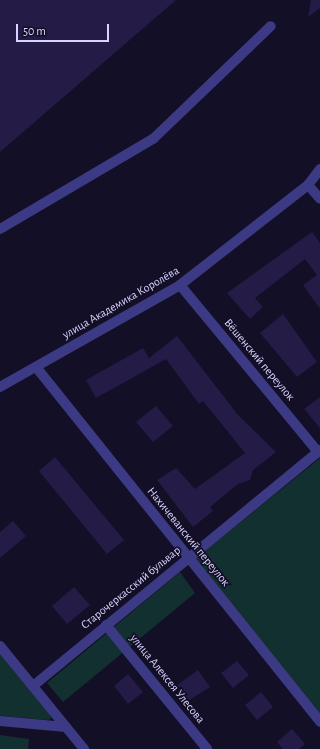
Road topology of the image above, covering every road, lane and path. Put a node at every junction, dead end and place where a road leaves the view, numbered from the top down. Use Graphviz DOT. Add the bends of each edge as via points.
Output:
graph roads {
  1 [pos="271,26"];
  2 [pos="320,169"];
  3 [pos="308,185"];
  4 [pos="320,199"];
  5 [pos="0,229"];
  6 [pos="180,285"];
  7 [pos="36,368"];
  8 [pos="0,387"];
  9 [pos="319,451"];
  10 [pos="188,558"];
  11 [pos="106,626"];
  12 [pos="0,646"];
  13 [pos="33,686"];
  14 [pos="0,721"];
  15 [pos="320,722"];
  16 [pos="66,727"];
  17 [pos="84,749"];
  18 [pos="207,749"];
  1 -- 5 [label="street" via="153,139"];
  2 -- 3 [label="street, улица Академика Королёва"];
  3 -- 4 [label="street"];
  3 -- 6 [label="street, улица Академика Королёва"];
  6 -- 7 [label="street, улица Академика Королёва"];
  6 -- 9 [label="street, Вёшенский переулок"];
  7 -- 8 [label="street, улица Академика Королёва"];
  7 -- 10 [label="street, Нахичеванский переулок"];
  9 -- 10 [label="street, Старочеркасский бульвар"];
  10 -- 11 [label="street, Старочеркасский бульвар"];
  10 -- 15 [label="street, Нахичеванский переулок"];
  11 -- 13 [label="street, Старочеркасский бульвар"];
  11 -- 18 [label="street, улица Алексея Улесова"];
  12 -- 13 [label="street"];
  13 -- 16 [label="street"];
  14 -- 16 [label="street"];
  16 -- 17 [label="street"];
}
